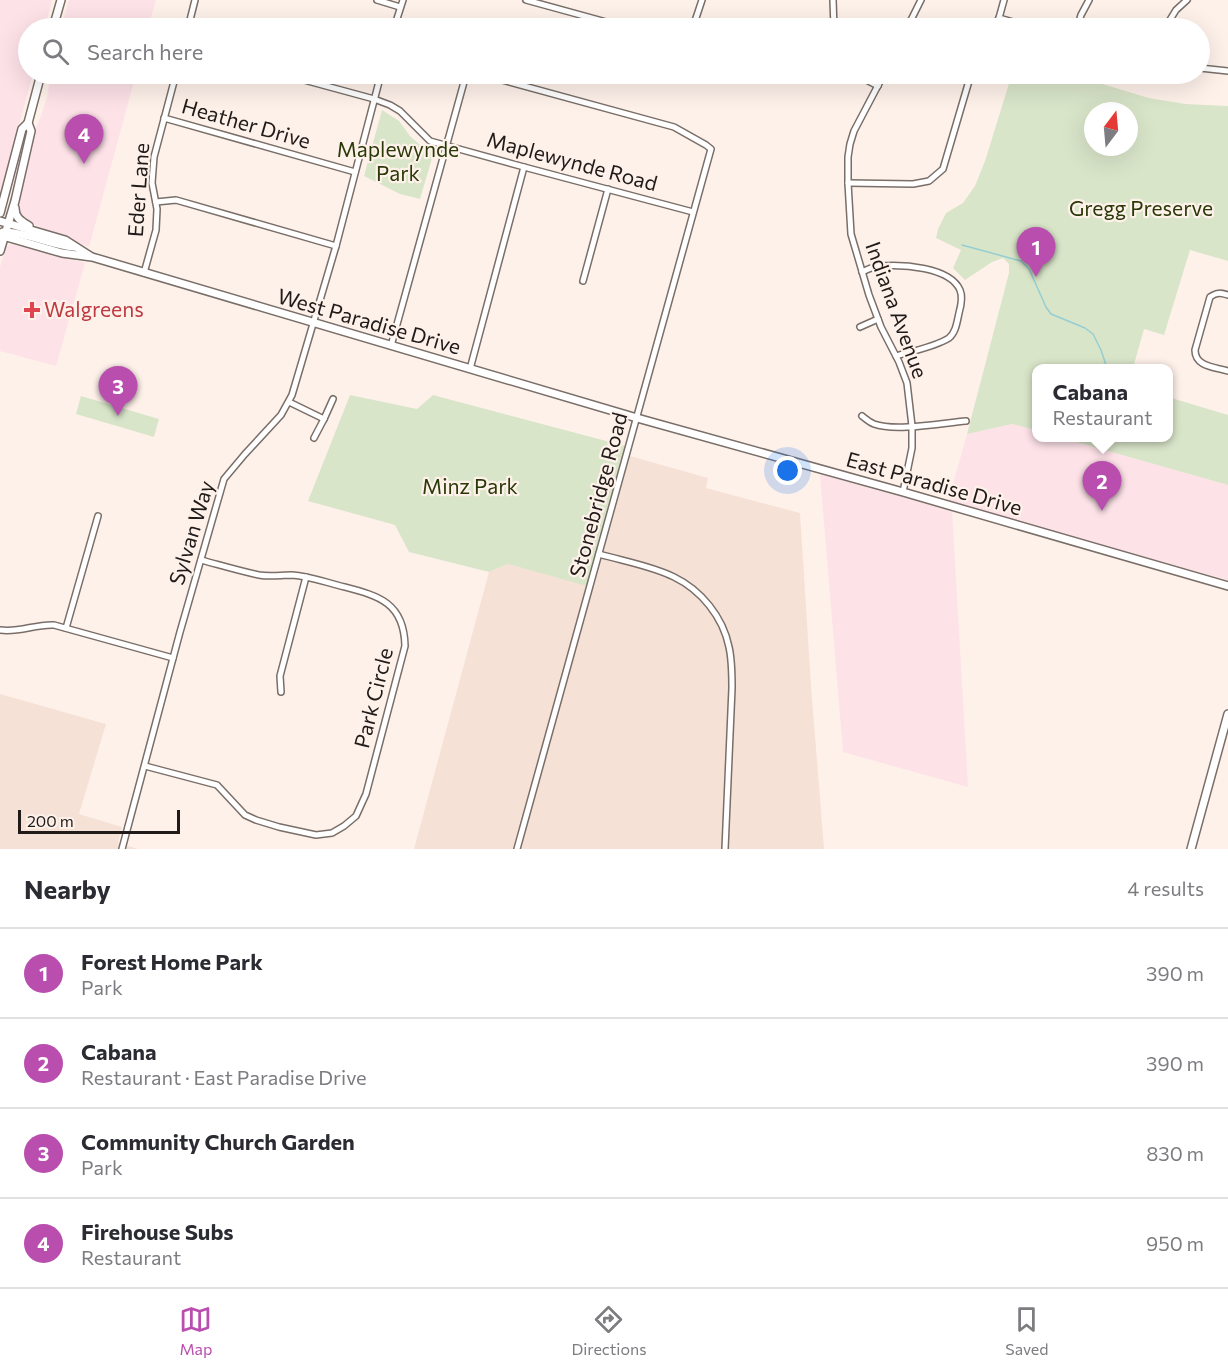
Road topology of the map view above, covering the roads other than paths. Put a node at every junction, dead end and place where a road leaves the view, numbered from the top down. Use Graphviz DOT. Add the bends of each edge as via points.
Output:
graph roads {
  1 [pos="61,0"];
  2 [pos="195,0"];
  3 [pos="377,0"];
  4 [pos="403,0"];
  5 [pos="526,0"];
  6 [pos="702,0"];
  7 [pos="833,0"];
  8 [pos="921,0"];
  9 [pos="1004,0"];
  10 [pos="1089,0"];
  11 [pos="1187,0"];
  12 [pos="400,7"];
  13 [pos="56,18"];
  14 [pos="190,18"];
  15 [pos="397,18"];
  16 [pos="592,18"];
  17 [pos="696,18"];
  18 [pos="834,18"];
  19 [pos="912,18"];
  20 [pos="999,18"];
  21 [pos="1080,18"];
  22 [pos="1171,18"];
  23 [pos="1210,69"];
  24 [pos="1228,71"];
  25 [pos="38,84"];
  26 [pos="173,84"];
  27 [pos="319,84"];
  28 [pos="378,84"];
  29 [pos="463,84"];
  30 [pos="516,84"];
  31 [pos="874,84"];
  32 [pos="968,84"];
  33 [pos="878,86"];
  34 [pos="374,99"];
  35 [pos="164,118"];
  36 [pos="28,123"];
  37 [pos="447,145"];
  38 [pos="524,167"];
  39 [pos="355,172"];
  40 [pos="848,183"];
  41 [pos="608,189"];
  42 [pos="6,190"];
  43 [pos="0,197"];
  44 [pos="15,201"];
  45 [pos="156,202"];
  46 [pos="693,212"];
  47 [pos="0,213"];
  48 [pos="4,222"];
  49 [pos="38,232"];
  50 [pos="2,234"];
  51 [pos="336,246"];
  52 [pos="77,247"];
  53 [pos="0,251"];
  54 [pos="92,257"];
  55 [pos="862,272"];
  56 [pos="144,273"];
  57 [pos="583,281"];
  58 [pos="1228,295"];
  59 [pos="878,319"];
  60 [pos="314,323"];
  61 [pos="860,327"];
  62 [pos="391,346"];
  63 [pos="896,356"];
  64 [pos="470,369"];
  65 [pos="1228,371"];
  66 [pos="333,399"];
  67 [pos="289,402"];
  68 [pos="862,416"];
  69 [pos="637,418"];
  70 [pos="324,419"];
  71 [pos="966,421"];
  72 [pos="912,426"];
  73 [pos="314,438"];
  74 [pos="903,492"];
  75 [pos="98,516"];
  76 [pos="599,554"];
  77 [pos="201,560"];
  78 [pos="306,577"];
  79 [pos="1226,585"];
  80 [pos="66,628"];
  81 [pos="0,630"];
  82 [pos="173,658"];
  83 [pos="281,692"];
  84 [pos="1228,714"];
  85 [pos="145,765"];
  86 [pos="122,849"];
  87 [pos="517,849"];
  88 [pos="725,849"];
  89 [pos="1191,849"];
  1 -- 13 [label="street"];
  2 -- 14 [label="street"];
  3 -- 12 [label="street"];
  4 -- 12 [label="street"];
  5 -- 16 [label="street"];
  6 -- 17 [label="street"];
  7 -- 18 [label="street"];
  8 -- 19 [label="street"];
  9 -- 20 [label="street"];
  10 -- 21 [label="street"];
  11 -- 22 [label="street"];
  12 -- 15 [label="street"];
  23 -- 24 [label="street"];
  25 -- 36 [label="street"];
  26 -- 35 [label="street, Eder Lane"];
  27 -- 34 [label="street, Maplewynde Road"];
  28 -- 34 [label="street, Sylvan Way"];
  29 -- 37 [label="street"];
  30 -- 46 [label="street, Stonebridge Road" via="674,127 706,145 711,149"];
  31 -- 33 [label="street"];
  32 -- 40 [label="street" via="943,169 929,181"];
  33 -- 40 [label="street, Indiana Avenue" via="854,131"];
  34 -- 37 [label="street, Maplewynde Road" via="400,111 430,141"];
  34 -- 39 [label="street, Sylvan Way"];
  35 -- 39 [label="street, Heather Drive"];
  35 -- 45 [label="street, Eder Lane" via="153,167"];
  36 -- 42 [label="street" via="22,129"];
  36 -- 44 [label="street" via="31,131"];
  37 -- 38 [label="street, Maplewynde Road"];
  37 -- 62 [label="street"];
  38 -- 41 [label="street, Maplewynde Road"];
  38 -- 64 [label="street"];
  39 -- 51 [label="street, Sylvan Way"];
  40 -- 55 [label="street, Indiana Avenue" via="851,234"];
  41 -- 46 [label="street, Maplewynde Road"];
  41 -- 57 [label="street"];
  42 -- 43 [label="street"];
  42 -- 47 [label="street"];
  44 -- 48 [label="street"];
  44 -- 49 [label="street" via="15,215"];
  45 -- 51 [label="street" via="176,200"];
  45 -- 56 [label="street, Eder Lane" via="156,230"];
  46 -- 69 [label="street, Stonebridge Road"];
  48 -- 49 [label="street, West Paradise Drive"];
  48 -- 50 [label="street"];
  49 -- 52 [label="street, West Paradise Drive"];
  50 -- 52 [label="street" via="17,233"];
  50 -- 53 [label="street"];
  50 -- 54 [label="street, West Paradise Drive" via="62,253"];
  51 -- 60 [label="street, Sylvan Way"];
  52 -- 54 [label="street, West Paradise Drive"];
  54 -- 56 [label="street, West Paradise Drive"];
  55 -- 59 [label="street, Indiana Avenue"];
  55 -- 63 [label="street" via="877,266 922,268 953,280 961,291 957,323 951,336"];
  56 -- 60 [label="street, West Paradise Drive"];
  58 -- 65 [label="street" via="1214,293 1210,297 1195,350 1201,363"];
  59 -- 61 [label="street"];
  59 -- 63 [label="street, Indiana Avenue"];
  60 -- 62 [label="street, West Paradise Drive"];
  60 -- 67 [label="street, Sylvan Way"];
  62 -- 64 [label="street, West Paradise Drive"];
  63 -- 72 [label="street, Indiana Avenue" via="907,383"];
  64 -- 69 [label="street, West Paradise Drive"];
  66 -- 70 [label="street"];
  67 -- 70 [label="street"];
  67 -- 77 [label="street, Sylvan Way" via="224,479"];
  68 -- 72 [label="street" via="876,425"];
  69 -- 74 [label="street, East Paradise Drive"];
  69 -- 76 [label="street, Stonebridge Road"];
  70 -- 73 [label="street"];
  71 -- 72 [label="street"];
  72 -- 74 [label="street, Indiana Avenue"];
  74 -- 79 [label="street, East Paradise Drive"];
  75 -- 80 [label="street"];
  76 -- 87 [label="street, Stonebridge Road"];
  76 -- 88 [label="street" via="663,572 690,586 716,614 725,631 732,689"];
  77 -- 78 [label="street, Park Circle" via="261,575"];
  77 -- 82 [label="street, Sylvan Way"];
  78 -- 83 [label="street" via="280,676"];
  78 -- 85 [label="street, Park Circle" via="372,594 394,611 405,631 405,646 366,794 356,816 332,833 294,831 245,815 217,785"];
  80 -- 81 [label="street" via="39,625 10,632"];
  80 -- 82 [label="street"];
  82 -- 85 [label="street, Sylvan Way"];
  84 -- 89 [label="street"];
  85 -- 86 [label="street, Sylvan Way"];
}
